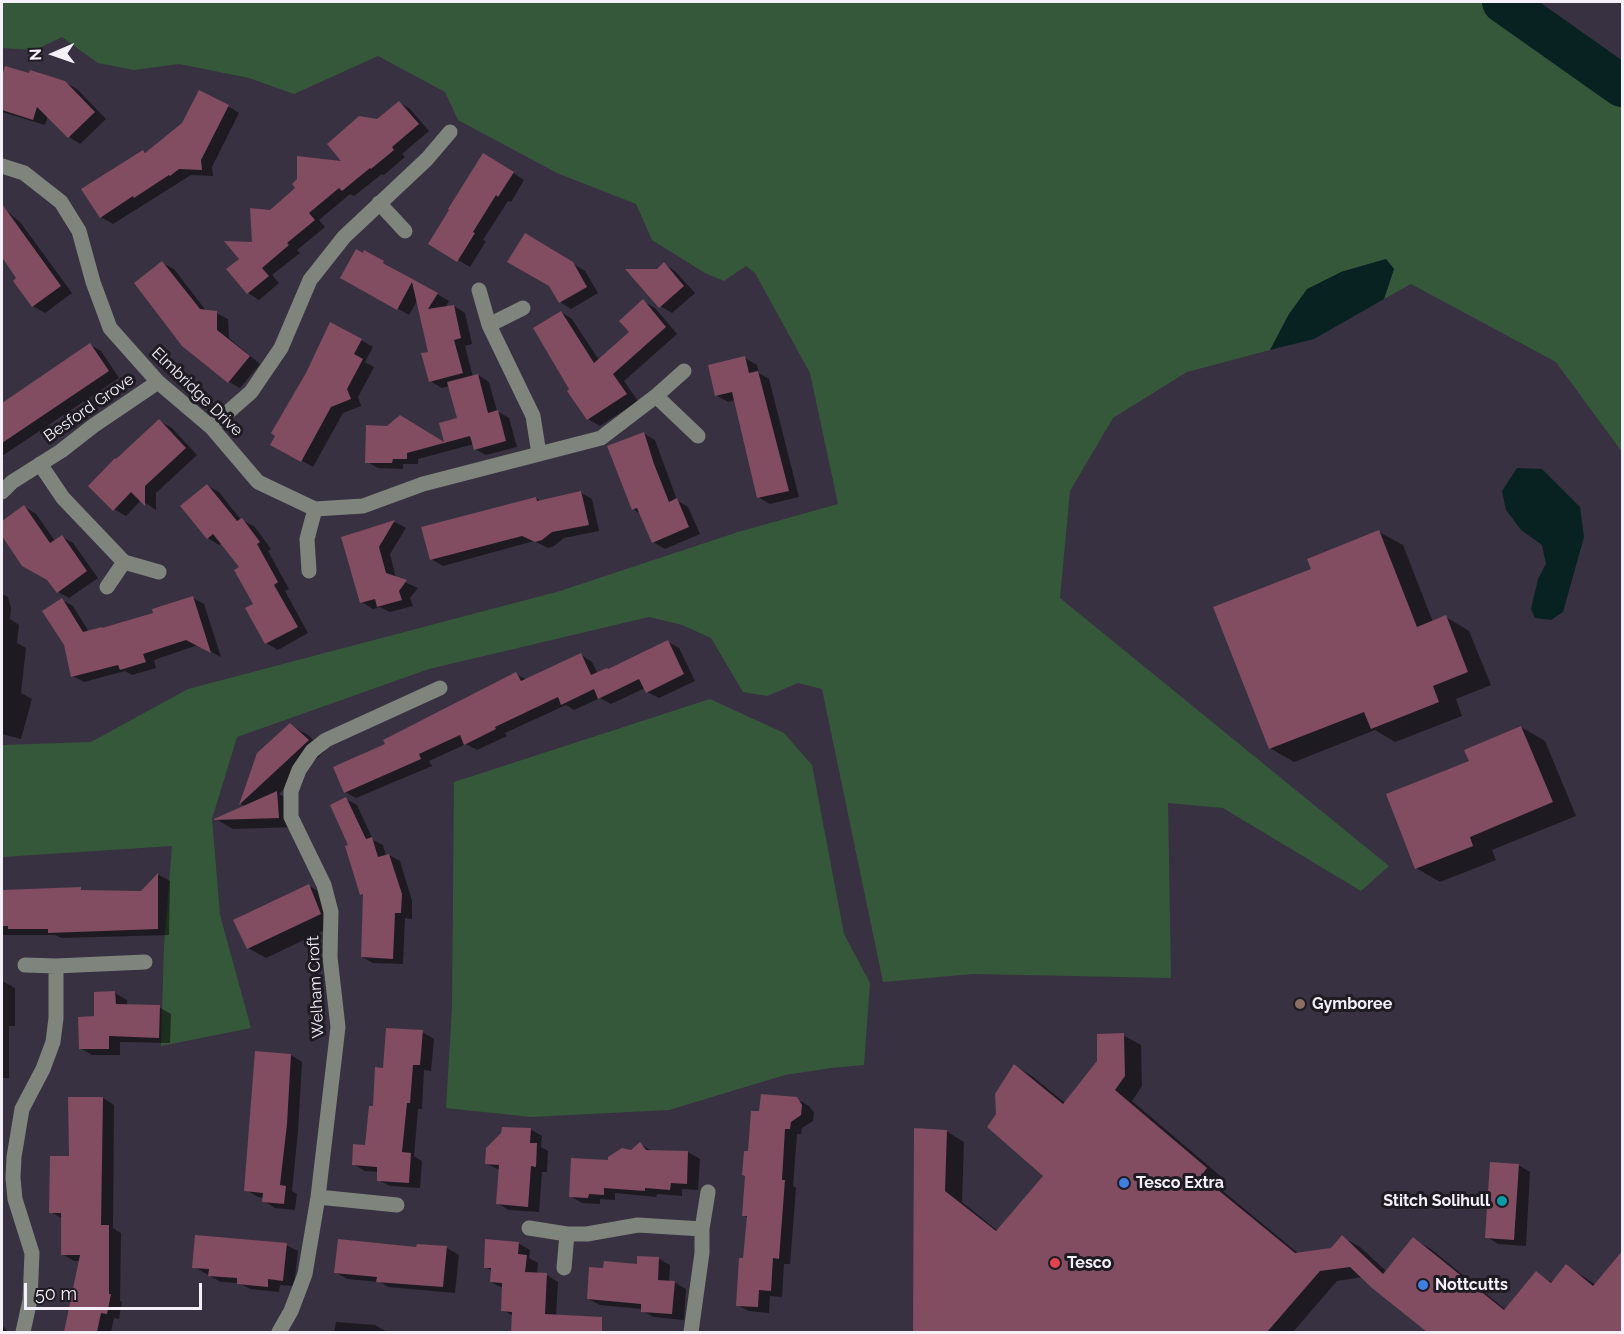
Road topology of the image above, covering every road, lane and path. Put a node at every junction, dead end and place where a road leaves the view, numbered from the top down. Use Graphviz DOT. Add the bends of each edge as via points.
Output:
graph roads {
  1 [pos="450,132"];
  2 [pos="2,166"];
  3 [pos="379,203"];
  4 [pos="405,231"];
  5 [pos="479,290"];
  6 [pos="523,308"];
  7 [pos="489,324"];
  8 [pos="684,372"];
  9 [pos="158,382"];
  10 [pos="656,396"];
  11 [pos="211,427"];
  12 [pos="698,436"];
  13 [pos="539,454"];
  14 [pos="40,464"];
  15 [pos="2,492"];
  16 [pos="315,509"];
  17 [pos="124,562"];
  18 [pos="309,571"];
  19 [pos="159,572"];
  20 [pos="107,587"];
  21 [pos="440,688"];
  22 [pos="145,962"];
  23 [pos="25,965"];
  24 [pos="56,966"];
  25 [pos="708,1191"];
  26 [pos="318,1197"];
  27 [pos="8,1200"];
  28 [pos="397,1205"];
  29 [pos="529,1228"];
  30 [pos="702,1229"];
  31 [pos="567,1234"];
  32 [pos="564,1268"];
  33 [pos="23,1332"];
  34 [pos="279,1332"];
  35 [pos="691,1332"];
  1 -- 3 [label="street"];
  2 -- 9 [label="street, Elmbridge Drive" via="24,173 61,202 79,231 110,328"];
  3 -- 4 [label="street"];
  3 -- 11 [label="street" via="344,237 310,280 281,348 250,392"];
  5 -- 7 [label="street"];
  6 -- 7 [label="street"];
  7 -- 13 [label="street" via="533,416"];
  8 -- 10 [label="street, Elmbridge Drive"];
  9 -- 11 [label="street, Elmbridge Drive"];
  9 -- 14 [label="street, Besford Grove"];
  10 -- 12 [label="street"];
  10 -- 13 [label="street, Elmbridge Drive" via="601,438"];
  11 -- 16 [label="street, Elmbridge Drive" via="258,482"];
  13 -- 16 [label="street, Elmbridge Drive" via="423,484 363,506"];
  14 -- 15 [label="street, Besford Grove"];
  14 -- 17 [label="street, Besford Grove" via="63,498"];
  16 -- 18 [label="street" via="307,539"];
  17 -- 19 [label="street"];
  17 -- 20 [label="street"];
  21 -- 26 [label="street, Welham Croft" via="326,740 312,751 291,791 291,818 324,885 331,912 330,957 338,1027"];
  22 -- 24 [label="street"];
  23 -- 24 [label="street"];
  24 -- 27 [label="street" via="53,1042 22,1109"];
  25 -- 30 [label="street"];
  26 -- 28 [label="street"];
  26 -- 34 [label="street, Welham Croft" via="305,1274"];
  27 -- 33 [label="street" via="32,1253 30,1300"];
  29 -- 31 [label="street"];
  30 -- 31 [label="street" via="638,1225"];
  30 -- 35 [label="street"];
  31 -- 32 [label="street"];
}
